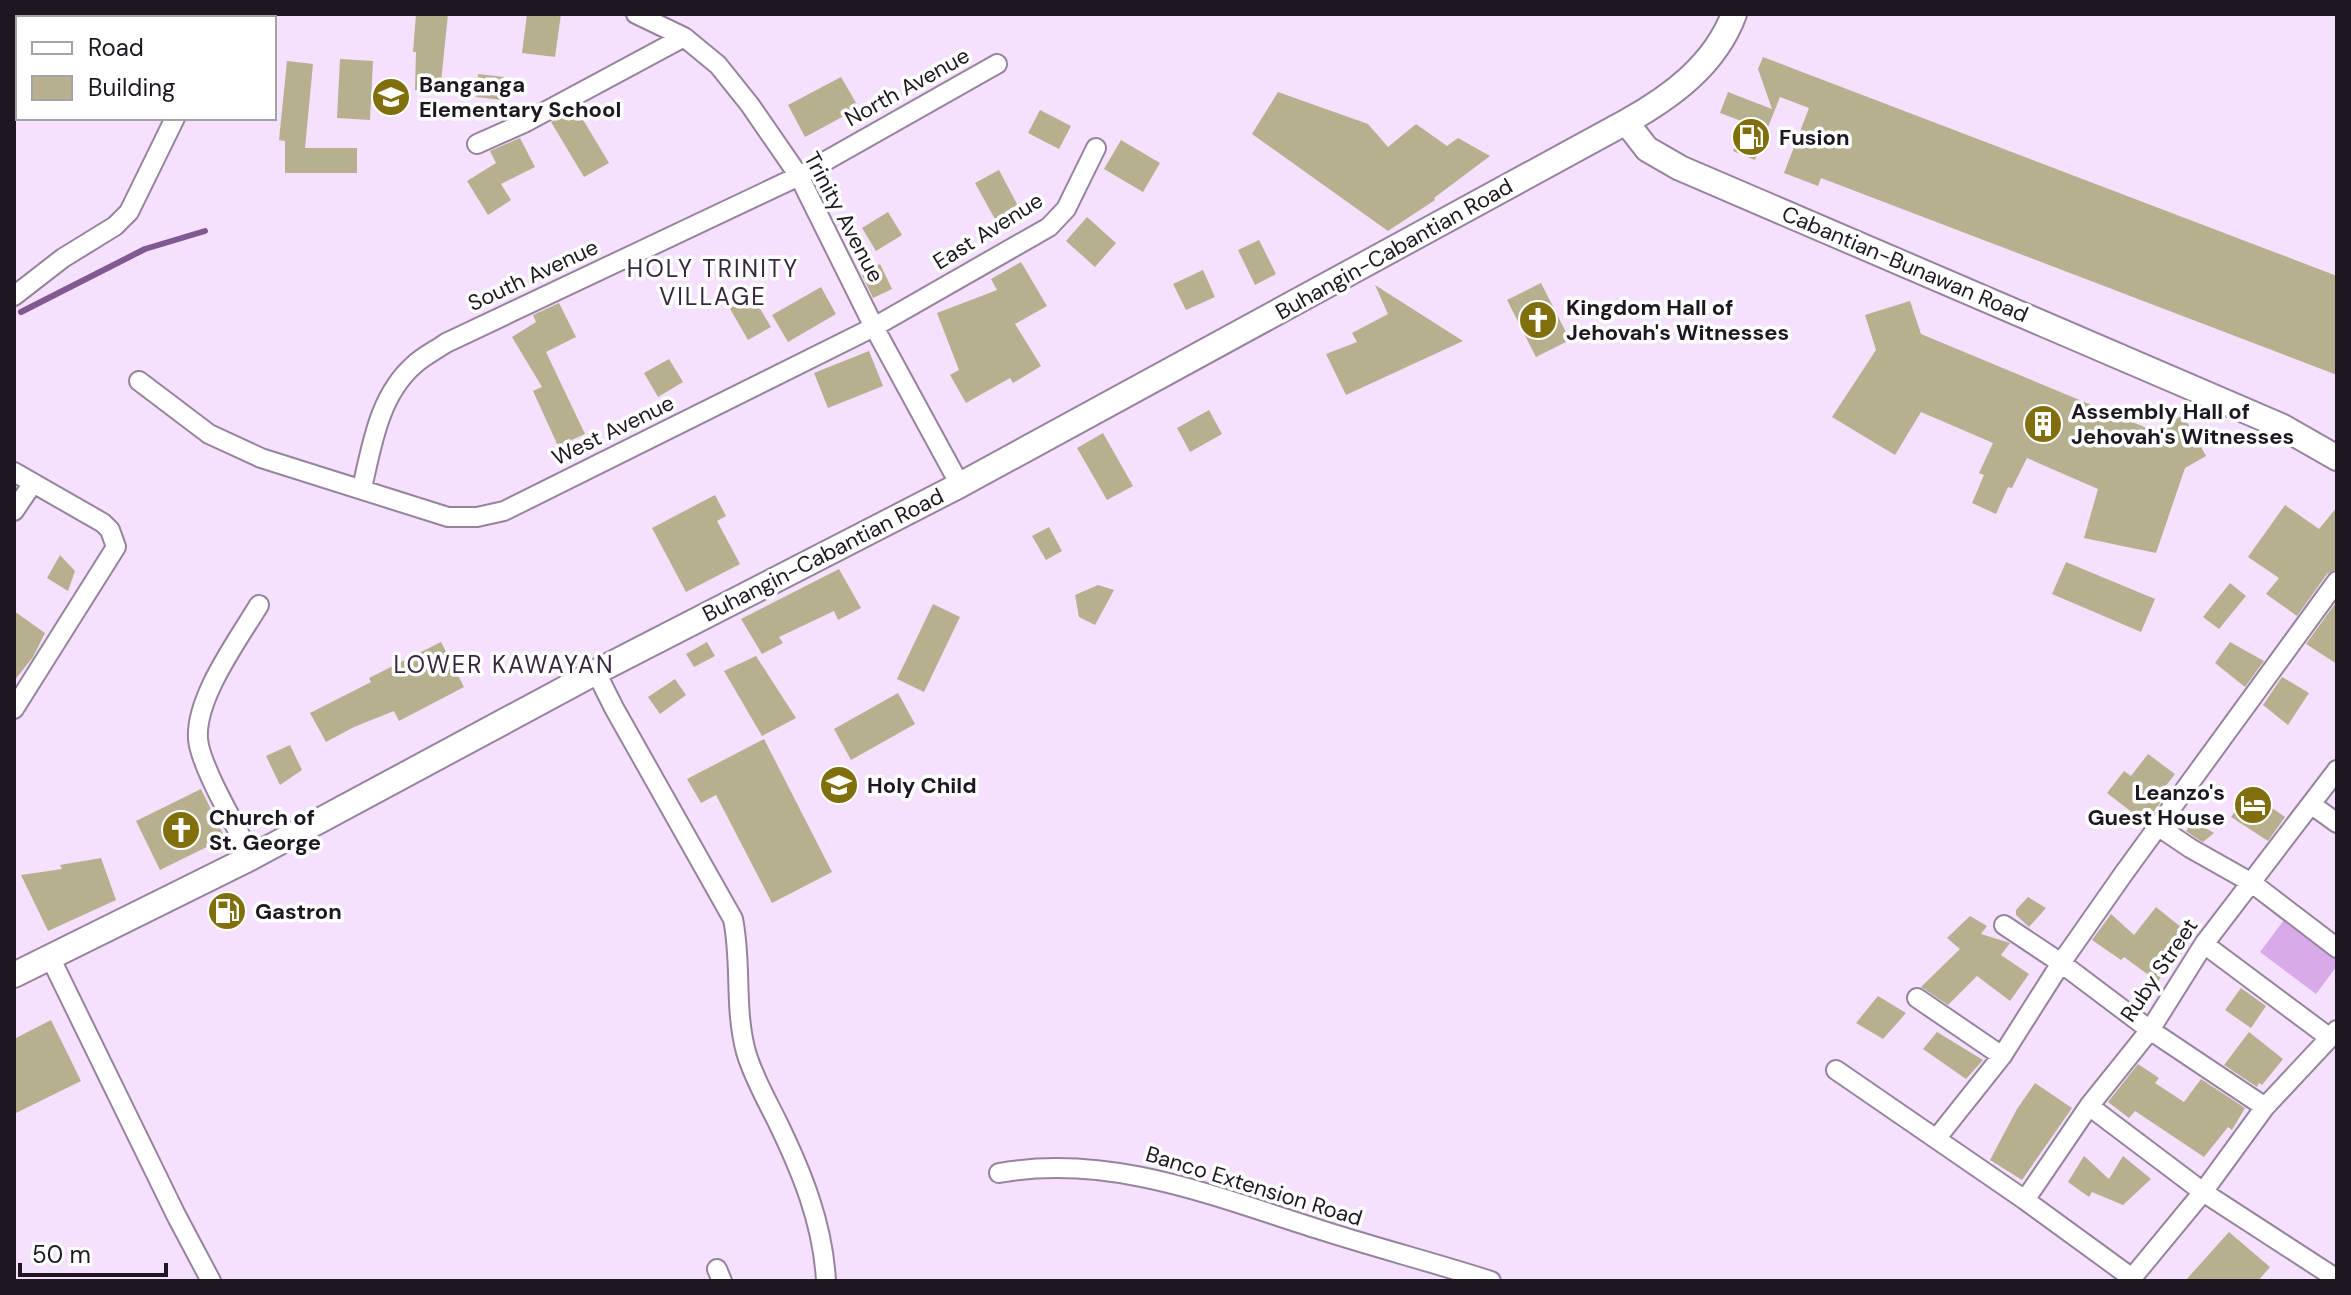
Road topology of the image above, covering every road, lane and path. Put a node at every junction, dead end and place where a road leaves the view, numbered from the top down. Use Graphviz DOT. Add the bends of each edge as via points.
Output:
graph roads {
  1 [pos="636,14"];
  2 [pos="1734,14"];
  3 [pos="684,37"];
  4 [pos="997,64"];
  5 [pos="174,120"];
  6 [pos="1626,122"];
  7 [pos="477,144"];
  8 [pos="1096,148"];
  9 [pos="799,176"];
  10 [pos="14,296"];
  11 [pos="874,327"];
  12 [pos="139,381"];
  13 [pos="2337,458"];
  14 [pos="14,472"];
  15 [pos="33,483"];
  16 [pos="960,485"];
  17 [pos="362,488"];
  18 [pos="14,511"];
  19 [pos="2337,581"];
  20 [pos="259,605"];
  21 [pos="596,672"];
  22 [pos="14,709"];
  23 [pos="2337,770"];
  24 [pos="2312,805"];
  25 [pos="2337,823"];
  26 [pos="2159,827"];
  27 [pos="252,857"];
  28 [pos="2252,883"];
  29 [pos="2004,925"];
  30 [pos="2204,944"];
  31 [pos="2337,948"];
  32 [pos="50,957"];
  33 [pos="2061,963"];
  34 [pos="14,975"];
  35 [pos="1917,998"];
  36 [pos="2150,1030"];
  37 [pos="2334,1034"];
  38 [pos="2002,1056"];
  39 [pos="1836,1070"];
  40 [pos="2089,1106"];
  41 [pos="2265,1107"];
  42 [pos="1936,1139"];
  43 [pos="999,1173"];
  44 [pos="2203,1192"];
  45 [pos="2025,1200"];
  46 [pos="2337,1279"];
  47 [pos="211,1281"];
  48 [pos="826,1281"];
  49 [pos="1491,1281"];
  1 -- 3 [label="street, Trinity Avenue"];
  2 -- 6 [label="main road" via="1699,70"];
  3 -- 7 [label="street"];
  3 -- 9 [label="street, Trinity Avenue" via="718,65"];
  4 -- 9 [label="street, North Avenue"];
  5 -- 10 [label="street" via="129,212"];
  6 -- 13 [label="main road, Cabantian-Bunawan Road" via="1647,149 1671,164 2281,426"];
  6 -- 16 [label="main road, Buhangin-Cabantian Road"];
  8 -- 11 [label="street, East Avenue" via="1066,209 1049,227"];
  9 -- 11 [label="street, Trinity Avenue"];
  9 -- 17 [label="street, South Avenue" via="446,343 413,365 376,426"];
  11 -- 16 [label="street, Trinity Avenue"];
  11 -- 17 [label="street, West Avenue" via="504,511 448,517"];
  12 -- 17 [label="street, West Avenue" via="209,434 261,458"];
  14 -- 15 [label="street"];
  15 -- 18 [label="street"];
  15 -- 22 [label="street" via="103,523 116,547"];
  16 -- 21 [label="main road, Buhangin-Cabantian Road"];
  19 -- 26 [label="street"];
  20 -- 27 [label="street" via="206,699 198,740"];
  21 -- 27 [label="main road, Buhangin-Cabantian Road"];
  21 -- 48 [label="street" via="733,919 746,1053 807,1188"];
  23 -- 24 [label="street, Ruby Street"];
  24 -- 25 [label="street"];
  24 -- 28 [label="street, Ruby Street"];
  26 -- 28 [label="street"];
  26 -- 33 [label="street"];
  27 -- 32 [label="main road, Buhangin-Cabantian Road"];
  28 -- 30 [label="street, Ruby Street"];
  28 -- 31 [label="street"];
  29 -- 33 [label="street"];
  30 -- 36 [label="street, Ruby Street"];
  30 -- 37 [label="street"];
  32 -- 34 [label="main road, Buhangin-Cabantian Road"];
  32 -- 47 [label="street"];
  33 -- 36 [label="street"];
  33 -- 38 [label="street"];
  35 -- 38 [label="street"];
  36 -- 40 [label="street, Ruby Street"];
  36 -- 41 [label="street"];
  37 -- 41 [label="street"];
  38 -- 42 [label="street"];
  39 -- 42 [label="street"];
  40 -- 44 [label="street"];
  40 -- 45 [label="street, Ruby Street"];
  41 -- 44 [label="street"];
  42 -- 45 [label="street"];
  43 -- 49 [label="street, Banco Extension Road" via="1065,1168 1148,1178"];
  44 -- 45 [label="street" via="2132,1278"];
  44 -- 46 [label="street"];
}
